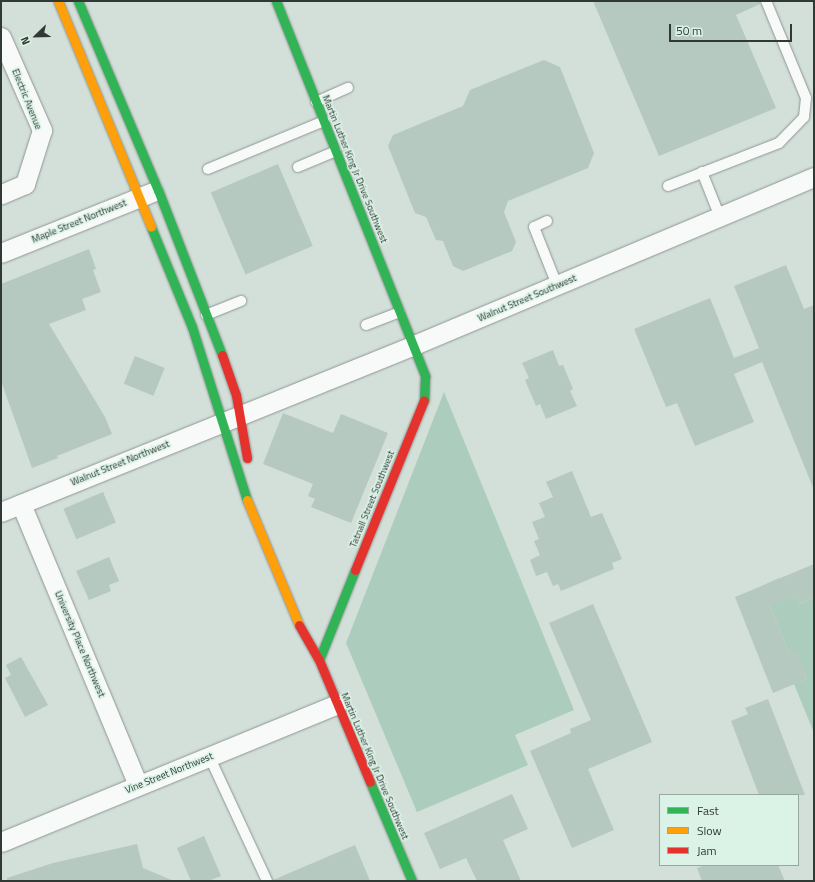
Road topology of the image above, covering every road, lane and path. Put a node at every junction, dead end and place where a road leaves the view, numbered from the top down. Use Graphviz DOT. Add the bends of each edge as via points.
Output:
graph roads {
  1 [pos="58,1"];
  2 [pos="78,1"];
  3 [pos="276,1"];
  4 [pos="766,1"];
  5 [pos="1,37"];
  6 [pos="348,88"];
  7 [pos="316,102"];
  8 [pos="324,121"];
  9 [pos="336,151"];
  10 [pos="298,167"];
  11 [pos="208,169"];
  12 [pos="702,172"];
  13 [pos="814,177"];
  14 [pos="668,186"];
  15 [pos="158,190"];
  16 [pos="1,194"];
  17 [pos="140,197"];
  18 [pos="720,217"];
  19 [pos="547,221"];
  20 [pos="1,253"];
  21 [pos="557,285"];
  22 [pos="241,301"];
  23 [pos="400,312"];
  24 [pos="206,315"];
  25 [pos="366,325"];
  26 [pos="414,345"];
  27 [pos="231,418"];
  28 [pos="250,470"];
  29 [pos="21,504"];
  30 [pos="1,512"];
  31 [pos="316,634"];
  32 [pos="319,660"];
  33 [pos="337,704"];
  34 [pos="210,756"];
  35 [pos="138,785"];
  36 [pos="1,842"];
  37 [pos="267,881"];
  38 [pos="412,881"];
  1 -- 17 [label="street"];
  2 -- 15 [label="street"];
  3 -- 7 [label="street, Martin Luther King Jr Drive Southwest"];
  4 -- 12 [label="lane" via="806,98 804,117 779,143"];
  5 -- 16 [label="street, Electric Avenue" via="42,130 25,184"];
  6 -- 7 [label="lane"];
  7 -- 8 [label="street, Martin Luther King Jr Drive Southwest"];
  8 -- 9 [label="street, Martin Luther King Jr Drive Southwest"];
  8 -- 11 [label="lane"];
  9 -- 10 [label="lane"];
  9 -- 23 [label="street, Martin Luther King Jr Drive Southwest"];
  12 -- 14 [label="lane"];
  12 -- 18 [label="lane"];
  13 -- 18 [label="street, Walnut Street Southwest"];
  15 -- 17 [label="street, Maple Street Northwest"];
  15 -- 24 [label="street"];
  17 -- 20 [label="street, Maple Street Northwest"];
  17 -- 27 [label="street"];
  18 -- 21 [label="street, Walnut Street Southwest"];
  19 -- 21 [label="lane" via="534,227"];
  21 -- 26 [label="street, Walnut Street Southwest"];
  22 -- 24 [label="lane"];
  23 -- 25 [label="lane"];
  23 -- 26 [label="street, Martin Luther King Jr Drive Southwest"];
  24 -- 27 [label="street" via="236,395"];
  26 -- 27 [label="street, Walnut Street Southwest"];
  26 -- 32 [label="street, Tatnall Street Southwest" via="425,376 425,397"];
  27 -- 28 [label="street"];
  27 -- 29 [label="street, Walnut Street Northwest"];
  27 -- 32 [label="street" via="252,515 305,638"];
  29 -- 30 [label="street, Walnut Street Northwest"];
  29 -- 35 [label="street, University Place Northwest"];
  31 -- 32 [label="street"];
  32 -- 33 [label="street, Martin Luther King Jr Drive Southwest"];
  33 -- 34 [label="street, Vine Street Northwest"];
  33 -- 38 [label="street, Martin Luther King Jr Drive Southwest"];
  34 -- 35 [label="street, Vine Street Northwest"];
  34 -- 37 [label="lane"];
  35 -- 36 [label="street, Vine Street Northwest"];
}
